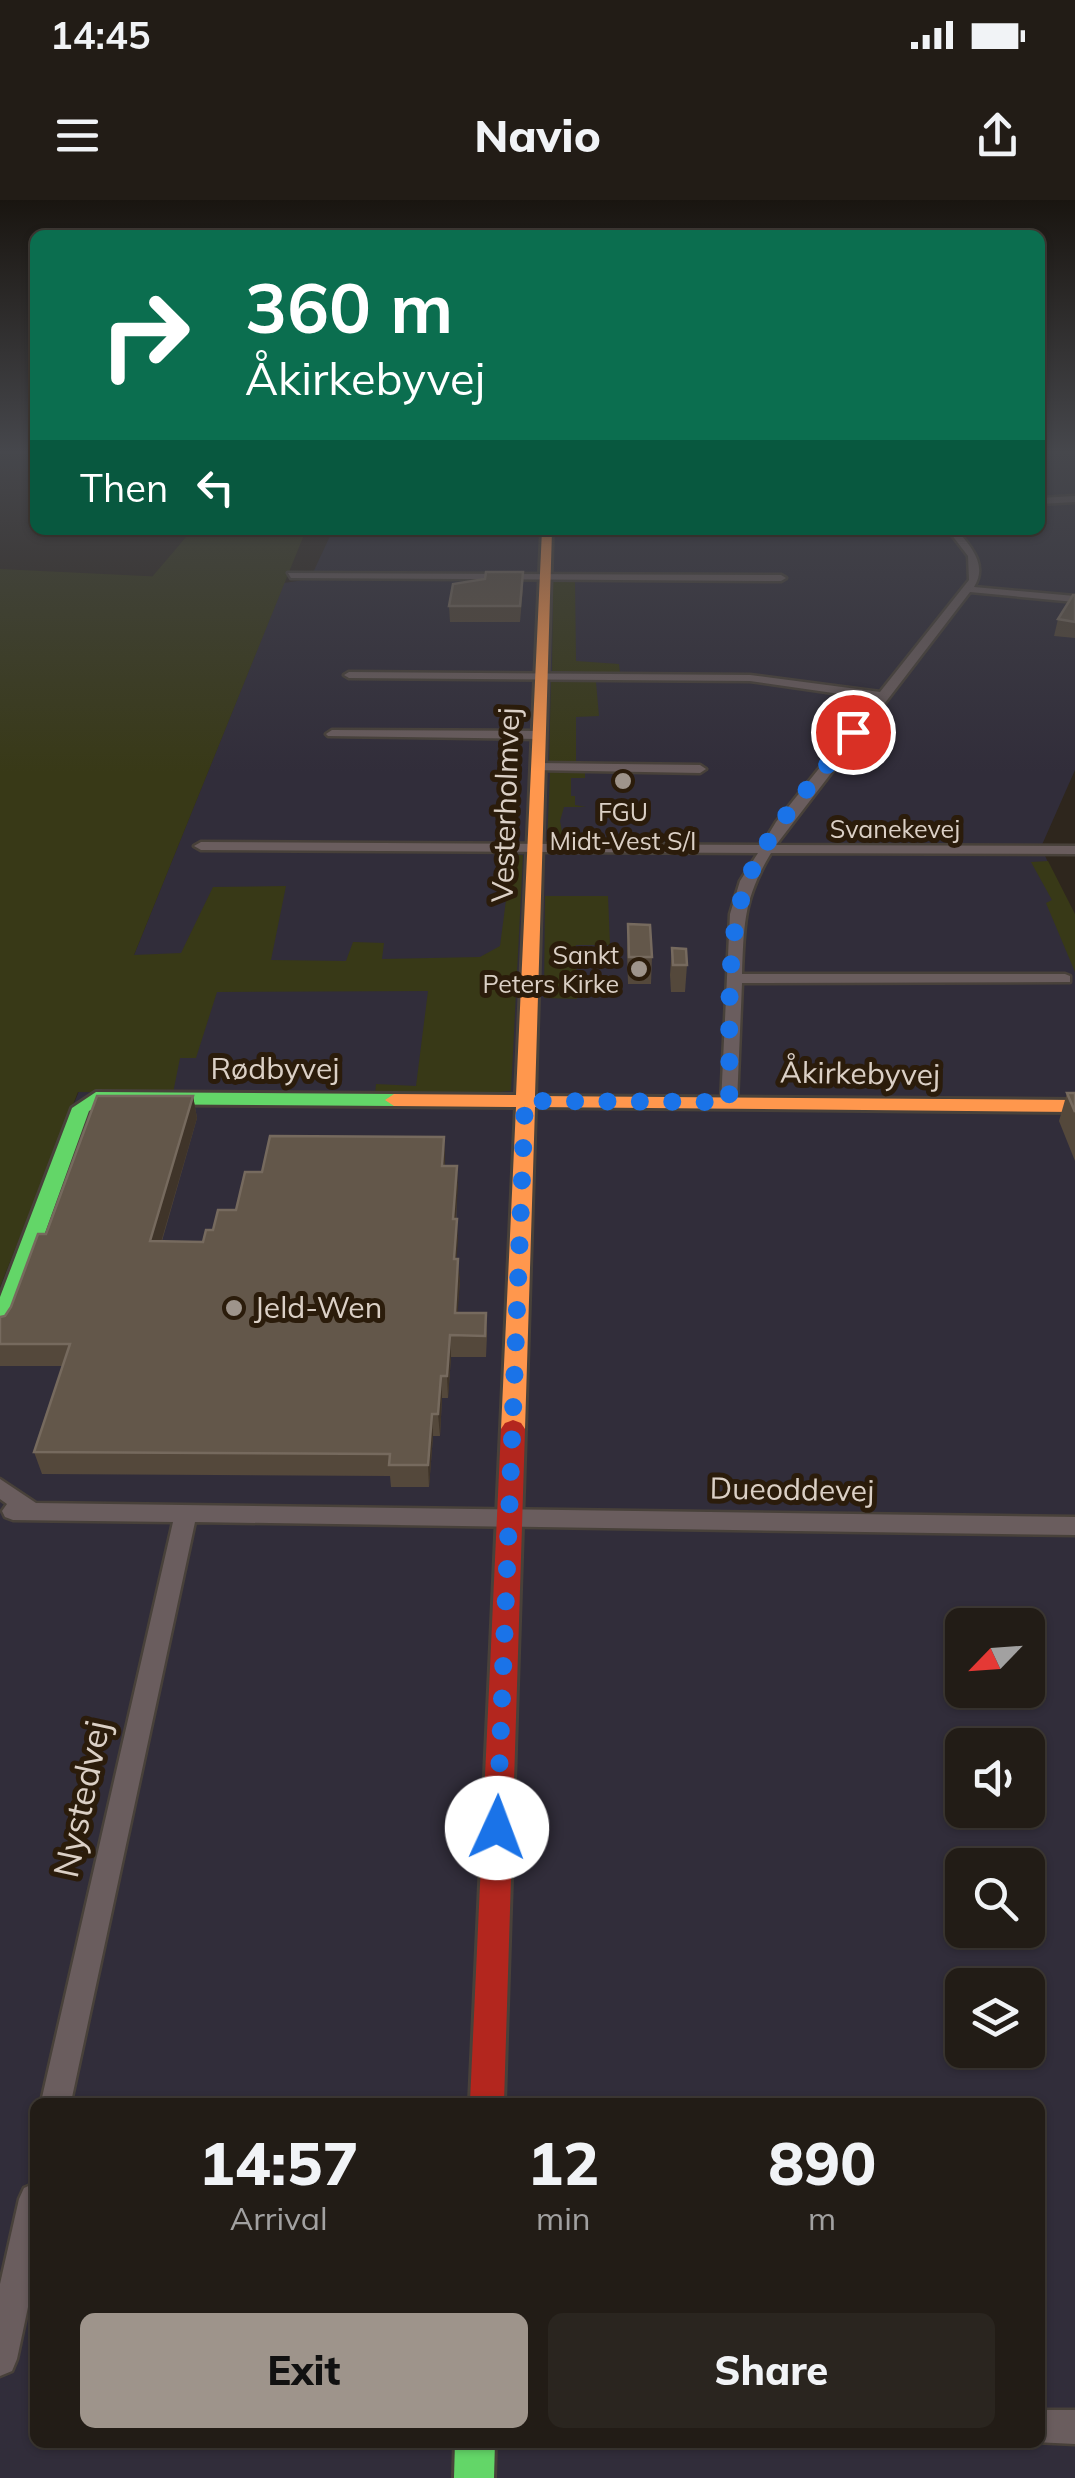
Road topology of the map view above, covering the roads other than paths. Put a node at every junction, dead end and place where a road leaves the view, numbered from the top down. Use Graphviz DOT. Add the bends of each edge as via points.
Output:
graph roads {
  1 [pos="546,559"];
  2 [pos="974,559"];
  3 [pos="292,575"];
  4 [pos="545,577"];
  5 [pos="782,578"];
  6 [pos="968,589"];
  7 [pos="1075,598"];
  8 [pos="349,675"];
  9 [pos="541,676"];
  10 [pos="881,696"];
  11 [pos="332,734"];
  12 [pos="539,735"];
  13 [pos="537,767"];
  14 [pos="700,769"];
  15 [pos="201,846"];
  16 [pos="534,849"];
  17 [pos="1075,850"];
  18 [pos="764,851"];
  19 [pos="733,978"];
  20 [pos="1065,978"];
  21 [pos="525,1101"];
  22 [pos="729,1102"];
  23 [pos="1075,1106"];
  24 [pos="0,1326"];
  25 [pos="0,1487"];
  26 [pos="186,1512"];
  27 [pos="508,1515"];
  28 [pos="1075,1526"];
  29 [pos="57,2098"];
  30 [pos="487,2098"];
  31 [pos="30,2222"];
  32 [pos="0,2359"];
  33 [pos="1045,2427"];
  34 [pos="1075,2428"];
  35 [pos="475,2448"];
  36 [pos="474,2478"];
  1 -- 4 [label="street, Vesterholmvej"];
  2 -- 6 [label="street" via="976,576"];
  3 -- 4 [label="street"];
  4 -- 5 [label="street"];
  4 -- 9 [label="street, Vesterholmvej"];
  6 -- 7 [label="street"];
  6 -- 10 [label="street"];
  8 -- 9 [label="street"];
  9 -- 10 [label="street" via="750,678"];
  9 -- 12 [label="street, Vesterholmvej"];
  10 -- 18 [label="street"];
  11 -- 12 [label="street"];
  12 -- 13 [label="street, Vesterholmvej"];
  13 -- 14 [label="street"];
  13 -- 16 [label="street, Vesterholmvej"];
  15 -- 16 [label="street, Svanekevej"];
  16 -- 18 [label="street, Svanekevej"];
  16 -- 21 [label="street, Vesterholmvej"];
  17 -- 18 [label="street, Svanekevej"];
  18 -- 19 [label="street" via="737,914"];
  19 -- 20 [label="street"];
  19 -- 22 [label="street"];
  21 -- 22 [label="street, Åkirkebyvej"];
  21 -- 24 [label="street, Rødbyvej" via="96,1098 81,1108"];
  21 -- 27 [label="street, Vesterholmvej"];
  22 -- 23 [label="street, Åkirkebyvej"];
  25 -- 26 [label="street" via="22,1511"];
  26 -- 27 [label="street"];
  26 -- 29 [label="street, Nystedvej"];
  27 -- 28 [label="street, Dueoddevej"];
  27 -- 30 [label="street, Vesterholmvej"];
  31 -- 32 [label="street"];
  33 -- 34 [label="street"];
  35 -- 36 [label="street"];
}
